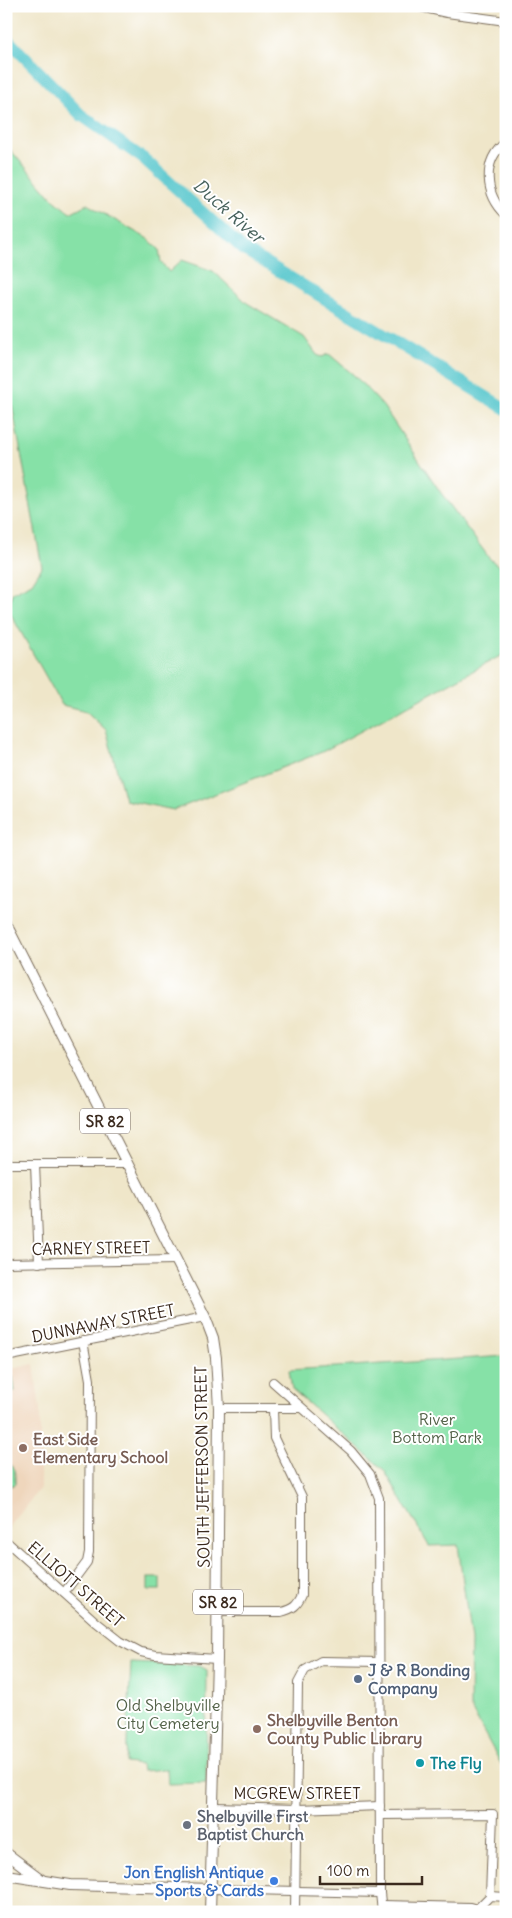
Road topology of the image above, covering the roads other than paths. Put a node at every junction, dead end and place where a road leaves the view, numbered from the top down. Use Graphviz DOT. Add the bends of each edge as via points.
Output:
graph roads {
  1 [pos="416,6"];
  2 [pos="506,21"];
  3 [pos="506,142"];
  4 [pos="505,214"];
  5 [pos="6,924"];
  6 [pos="6,1164"];
  7 [pos="35,1164"];
  8 [pos="128,1164"];
  9 [pos="176,1260"];
  10 [pos="6,1263"];
  11 [pos="39,1263"];
  12 [pos="205,1318"];
  13 [pos="83,1341"];
  14 [pos="6,1357"];
  15 [pos="273,1382"];
  16 [pos="219,1408"];
  17 [pos="301,1408"];
  18 [pos="273,1409"];
  19 [pos="6,1541"];
  20 [pos="64,1593"];
  21 [pos="218,1612"];
  22 [pos="217,1659"];
  23 [pos="379,1662"];
  24 [pos="380,1806"];
  25 [pos="214,1807"];
  26 [pos="298,1809"];
  27 [pos="381,1815"];
  28 [pos="6,1853"];
  29 [pos="6,1875"];
  30 [pos="45,1882"];
  31 [pos="211,1889"];
  32 [pos="295,1891"];
  33 [pos="380,1893"];
  34 [pos="490,1896"];
  35 [pos="506,1897"];
  36 [pos="6,1906"];
  37 [pos="382,1908"];
  38 [pos="478,1910"];
  39 [pos="6,1912"];
  40 [pos="210,1912"];
  41 [pos="295,1912"];
  1 -- 2 [label="street"];
  3 -- 4 [label="street" via="497,148 488,171 492,196"];
  5 -- 8 [label="main road, SR 82"];
  6 -- 7 [label="street"];
  7 -- 8 [label="street"];
  7 -- 11 [label="street"];
  8 -- 9 [label="main road, SR 82"];
  9 -- 11 [label="street, CARNEY STREET"];
  9 -- 12 [label="main road, SR 82"];
  10 -- 11 [label="street, CARNEY STREET"];
  12 -- 13 [label="street, DUNNAWAY STREET"];
  12 -- 16 [label="main road, SOUTH JEFFERSON STREET / SR 82" via="216,1358"];
  13 -- 14 [label="street, DUNNAWAY STREET"];
  13 -- 20 [label="street" via="90,1380 89,1552 87,1562"];
  15 -- 17 [label="street"];
  16 -- 18 [label="street"];
  16 -- 21 [label="main road, SOUTH JEFFERSON STREET / SR 82"];
  17 -- 18 [label="street"];
  17 -- 23 [label="street" via="351,1451 370,1474 379,1498"];
  18 -- 21 [label="street" via="274,1438 302,1497 302,1595 297,1605 281,1612"];
  19 -- 20 [label="street, ELLIOTT STREET"];
  20 -- 22 [label="street, ELLIOTT STREET" via="120,1641 141,1652"];
  21 -- 22 [label="main road, SOUTH JEFFERSON STREET / SR 82"];
  22 -- 25 [label="main road, SOUTH JEFFERSON STREET / SR 82"];
  23 -- 24 [label="street"];
  23 -- 26 [label="street" via="320,1661 305,1670 298,1683 297,1697"];
  24 -- 26 [label="street, MCGREW STREET"];
  24 -- 27 [label="street"];
  25 -- 26 [label="street, MCGREW STREET"];
  25 -- 31 [label="main road, SOUTH JEFFERSON STREET / SR 82"];
  26 -- 32 [label="street"];
  27 -- 33 [label="street"];
  27 -- 34 [label="street, MCGREW STREET" via="493,1814"];
  28 -- 30 [label="main road"];
  29 -- 30 [label="main road"];
  30 -- 31 [label="main road"];
  31 -- 32 [label="street"];
  31 -- 40 [label="main road, SOUTH JEFFERSON STREET"];
  32 -- 33 [label="street"];
  32 -- 41 [label="street"];
  33 -- 37 [label="street"];
  34 -- 35 [label="street"];
  34 -- 38 [label="street"];
  36 -- 39 [label="street"];
  37 -- 38 [label="street" via="470,1907"];
}
